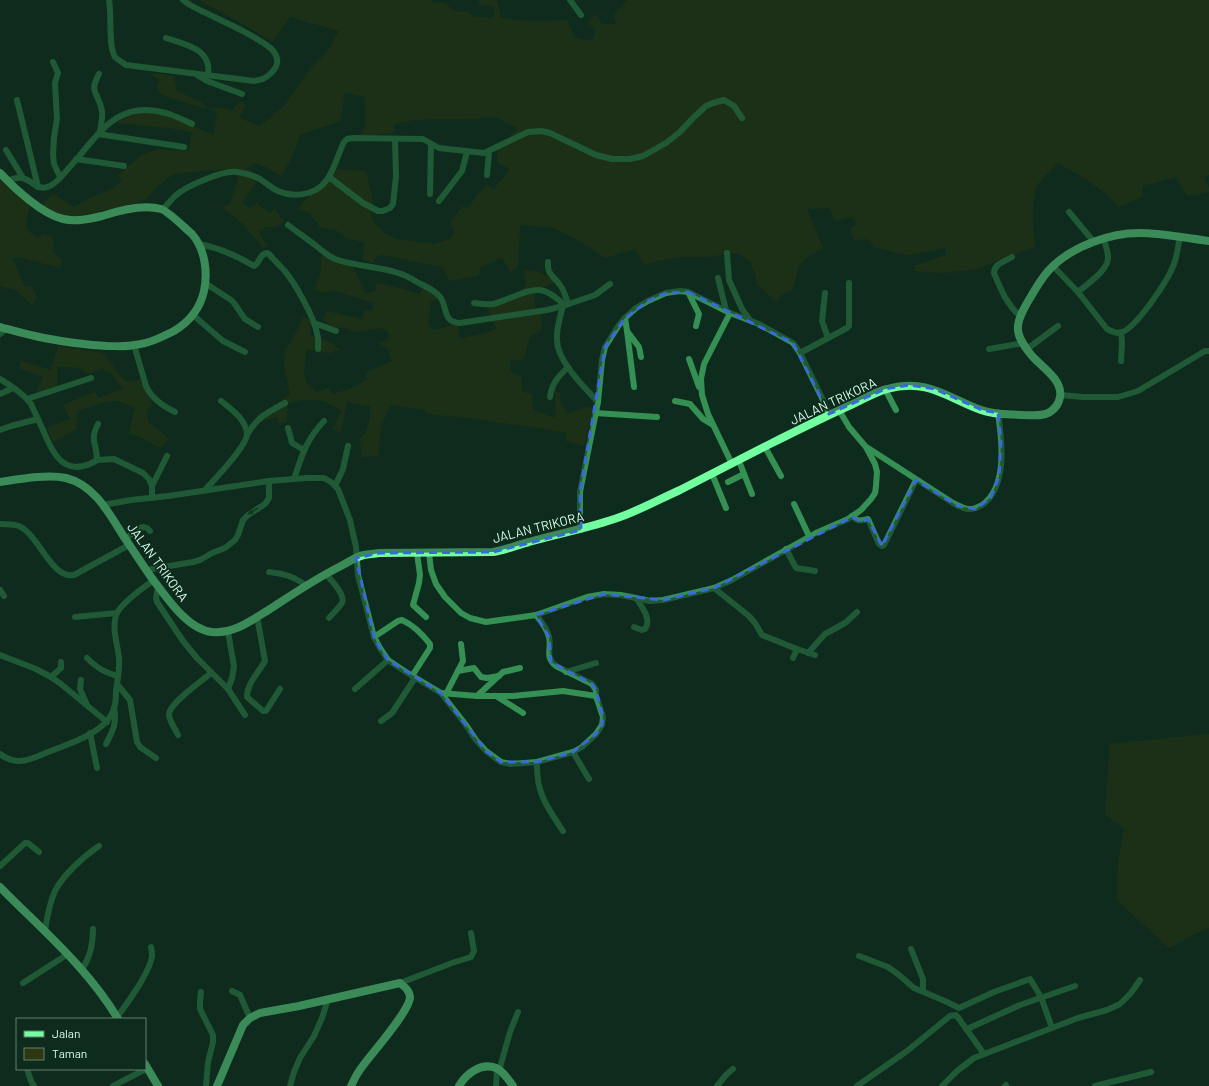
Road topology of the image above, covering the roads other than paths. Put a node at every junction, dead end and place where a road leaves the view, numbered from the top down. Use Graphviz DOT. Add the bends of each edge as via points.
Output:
graph roads {
  1 [pos="109,0"];
  2 [pos="183,0"];
  3 [pos="570,0"];
  4 [pos="581,15"];
  5 [pos="166,38"];
  6 [pos="53,62"];
  7 [pos="99,74"];
  8 [pos="196,74"];
  9 [pos="208,75"];
  10 [pos="242,94"];
  11 [pos="17,100"];
  12 [pos="742,118"];
  13 [pos="192,124"];
  14 [pos="99,132"];
  15 [pos="395,139"];
  16 [pos="431,144"];
  17 [pos="184,147"];
  18 [pos="6,150"];
  19 [pos="467,152"];
  20 [pos="489,152"];
  21 [pos="76,159"];
  22 [pos="124,166"];
  23 [pos="0,174"];
  24 [pos="487,175"];
  25 [pos="60,177"];
  26 [pos="329,177"];
  27 [pos="23,178"];
  28 [pos="7,181"];
  29 [pos="38,187"];
  30 [pos="430,194"];
  31 [pos="439,201"];
  32 [pos="163,210"];
  33 [pos="1070,212"];
  34 [pos="288,225"];
  35 [pos="1180,238"];
  36 [pos="1104,239"];
  37 [pos="1209,241"];
  38 [pos="1094,242"];
  39 [pos="199,244"];
  40 [pos="727,253"];
  41 [pos="1012,258"];
  42 [pos="548,262"];
  43 [pos="1053,266"];
  44 [pos="718,278"];
  45 [pos="206,283"];
  46 [pos="849,283"];
  47 [pos="610,284"];
  48 [pos="688,292"];
  49 [pos="1078,292"];
  50 [pos="825,293"];
  51 [pos="474,303"];
  52 [pos="565,305"];
  53 [pos="728,312"];
  54 [pos="192,315"];
  55 [pos="1021,317"];
  56 [pos="625,318"];
  57 [pos="750,320"];
  58 [pos="314,323"];
  59 [pos="696,326"];
  60 [pos="1058,326"];
  61 [pos="258,327"];
  62 [pos="2,330"];
  63 [pos="336,331"];
  64 [pos="627,331"];
  65 [pos="1121,332"];
  66 [pos="828,338"];
  67 [pos="134,346"];
  68 [pos="1026,346"];
  69 [pos="318,349"];
  70 [pos="990,349"];
  71 [pos="1209,350"];
  72 [pos="244,352"];
  73 [pos="800,353"];
  74 [pos="641,357"];
  75 [pos="689,359"];
  76 [pos="1121,361"];
  77 [pos="568,367"];
  78 [pos="92,378"];
  79 [pos="0,379"];
  80 [pos="634,387"];
  81 [pos="14,388"];
  82 [pos="884,389"];
  83 [pos="0,394"];
  84 [pos="702,395"];
  85 [pos="550,397"];
  86 [pos="1060,398"];
  87 [pos="27,399"];
  88 [pos="221,401"];
  89 [pos="675,401"];
  90 [pos="598,402"];
  91 [pos="285,403"];
  92 [pos="839,410"];
  93 [pos="896,410"];
  94 [pos="175,412"];
  95 [pos="595,413"];
  96 [pos="998,413"];
  97 [pos="829,414"];
  98 [pos="657,417"];
  99 [pos="38,419"];
  100 [pos="324,421"];
  101 [pos="98,424"];
  102 [pos="713,425"];
  103 [pos="288,428"];
  104 [pos="0,430"];
  105 [pos="247,435"];
  106 [pos="348,446"];
  107 [pos="765,447"];
  108 [pos="866,447"];
  109 [pos="304,450"];
  110 [pos="166,456"];
  111 [pos="97,460"];
  112 [pos="887,461"];
  113 [pos="735,462"];
  114 [pos="876,468"];
  115 [pos="712,474"];
  116 [pos="744,474"];
  117 [pos="781,476"];
  118 [pos="294,479"];
  119 [pos="916,480"];
  120 [pos="269,481"];
  121 [pos="0,482"];
  122 [pos="728,482"];
  123 [pos="152,486"];
  124 [pos="335,486"];
  125 [pos="205,490"];
  126 [pos="752,494"];
  127 [pos="152,498"];
  128 [pos="794,504"];
  129 [pos="104,505"];
  130 [pos="726,508"];
  131 [pos="852,516"];
  132 [pos="0,524"];
  133 [pos="581,530"];
  134 [pos="150,531"];
  135 [pos="810,536"];
  136 [pos="127,542"];
  137 [pos="786,549"];
  138 [pos="417,553"];
  139 [pos="429,553"];
  140 [pos="356,558"];
  141 [pos="146,570"];
  142 [pos="815,571"];
  143 [pos="270,572"];
  144 [pos="326,574"];
  145 [pos="156,583"];
  146 [pos="306,586"];
  147 [pos="714,588"];
  148 [pos="0,590"];
  149 [pos="4,596"];
  150 [pos="637,599"];
  151 [pos="858,612"];
  152 [pos="117,613"];
  153 [pos="536,615"];
  154 [pos="258,616"];
  155 [pos="75,617"];
  156 [pos="426,617"];
  157 [pos="329,618"];
  158 [pos="634,627"];
  159 [pos="228,632"];
  160 [pos="374,637"];
  161 [pos="461,644"];
  162 [pos="797,649"];
  163 [pos="808,653"];
  164 [pos="0,655"];
  165 [pos="815,655"];
  166 [pos="87,658"];
  167 [pos="794,658"];
  168 [pos="388,660"];
  169 [pos="61,662"];
  170 [pos="596,663"];
  171 [pos="520,668"];
  172 [pos="458,671"];
  173 [pos="566,672"];
  174 [pos="212,673"];
  175 [pos="118,676"];
  176 [pos="498,676"];
  177 [pos="51,677"];
  178 [pos="414,677"];
  179 [pos="81,680"];
  180 [pos="117,684"];
  181 [pos="355,688"];
  182 [pos="228,689"];
  183 [pos="280,689"];
  184 [pos="443,694"];
  185 [pos="477,696"];
  186 [pos="496,696"];
  187 [pos="596,696"];
  188 [pos="87,707"];
  189 [pos="114,708"];
  190 [pos="523,713"];
  191 [pos="245,715"];
  192 [pos="381,721"];
  193 [pos="107,722"];
  194 [pos="90,733"];
  195 [pos="178,735"];
  196 [pos="106,744"];
  197 [pos="573,752"];
  198 [pos="0,754"];
  199 [pos="156,758"];
  200 [pos="537,762"];
  201 [pos="97,768"];
  202 [pos="589,779"];
  203 [pos="563,831"];
  204 [pos="99,846"];
  205 [pos="39,852"];
  206 [pos="0,866"];
  207 [pos="0,887"];
  208 [pos="93,929"];
  209 [pos="45,931"];
  210 [pos="470,933"];
  211 [pos="151,947"];
  212 [pos="911,948"];
  213 [pos="68,954"];
  214 [pos="859,956"];
  215 [pos="82,969"];
  216 [pos="1140,980"];
  217 [pos="23,983"];
  218 [pos="400,983"];
  219 [pos="1075,986"];
  220 [pos="232,991"];
  221 [pos="923,991"];
  222 [pos="201,992"];
  223 [pos="1041,997"];
  224 [pos="328,999"];
  225 [pos="961,1008"];
  226 [pos="518,1012"];
  227 [pos="956,1015"];
  228 [pos="118,1018"];
  229 [pos="250,1018"];
  230 [pos="1052,1028"];
  231 [pos="967,1029"];
  232 [pos="984,1054"];
  233 [pos="146,1066"];
  234 [pos="733,1069"];
  235 [pos="27,1070"];
  236 [pos="139,1070"];
  237 [pos="498,1070"];
  238 [pos="1151,1072"];
  239 [pos="34,1086"];
  240 [pos="113,1086"];
  241 [pos="158,1086"];
  242 [pos="206,1086"];
  243 [pos="217,1086"];
  244 [pos="290,1086"];
  245 [pos="351,1086"];
  246 [pos="459,1086"];
  247 [pos="496,1086"];
  248 [pos="513,1086"];
  249 [pos="717,1086"];
  250 [pos="857,1086"];
  251 [pos="942,1086"];
  252 [pos="1095,1086"];
  1 -- 8 [label="street" via="112,51 119,61 126,65"];
  2 -- 9 [label="street" via="266,44 277,57 273,71 268,77 260,80"];
  3 -- 4 [label="street"];
  5 -- 9 [label="street" via="199,51 208,61"];
  6 -- 25 [label="street" via="58,73 55,83 57,118 53,155"];
  7 -- 14 [label="street" via="94,84 94,91 102,109"];
  8 -- 9 [label="street"];
  8 -- 10 [label="street" via="207,81"];
  11 -- 29 [label="street"];
  12 -- 20 [label="street" via="729,102 724,100 713,103 706,106 666,144 643,156 630,159 612,159 596,155 541,130 528,132"];
  13 -- 14 [label="street" via="166,113 140,110 121,115"];
  14 -- 17 [label="street"];
  14 -- 21 [label="street"];
  15 -- 16 [label="street" via="423,139"];
  15 -- 26 [label="street" via="347,139 340,149"];
  15 -- 26 [label="street" via="396,176 393,204 390,208 378,211"];
  16 -- 19 [label="street" via="439,148"];
  16 -- 30 [label="street"];
  18 -- 27 [label="street"];
  19 -- 20 [label="street"];
  19 -- 31 [label="street" via="462,171"];
  20 -- 24 [label="street"];
  21 -- 22 [label="street"];
  21 -- 25 [label="street"];
  23 -- 28 [label="street"];
  25 -- 29 [label="street" via="48,187"];
  26 -- 32 [label="street" via="317,189 300,195 276,190 246,174 221,174 185,189"];
  27 -- 28 [label="street"];
  27 -- 29 [label="street"];
  28 -- 32 [label="street" via="44,211 63,219 90,219 143,207"];
  32 -- 39 [label="street" via="192,234"];
  33 -- 38 [label="street"];
  34 -- 52 [label="street" via="333,258 381,268 413,279 438,295 447,315 456,323 547,310"];
  35 -- 36 [label="street" via="1139,233"];
  35 -- 37 [label="street"];
  35 -- 65 [label="street" via="1174,262 1162,287 1137,320"];
  36 -- 38 [label="street"];
  36 -- 49 [label="street" via="1108,256 1107,265"];
  38 -- 43 [label="street" via="1073,251"];
  39 -- 45 [label="street"];
  39 -- 58 [label="street" via="222,249 254,266 263,254 269,254 293,282"];
  40 -- 57 [label="street" via="729,280"];
  41 -- 55 [label="street" via="996,266 994,273 1010,306"];
  42 -- 52 [label="street" via="550,274 565,293"];
  43 -- 49 [label="street"];
  43 -- 55 [label="street" via="1041,279"];
  44 -- 53 [label="street"];
  45 -- 54 [label="street" via="199,306"];
  45 -- 61 [label="street" via="234,303 245,319"];
  46 -- 66 [label="street" via="849,326"];
  47 -- 52 [label="street" via="595,294"];
  48 -- 53 [label="street"];
  48 -- 56 [label="street" via="666,293 636,308"];
  48 -- 59 [label="street" via="699,314"];
  49 -- 65 [label="street" via="1107,329"];
  50 -- 66 [label="street" via="822,321"];
  51 -- 52 [label="street" via="494,304 525,293 543,290"];
  52 -- 77 [label="street" via="556,340"];
  53 -- 57 [label="street"];
  53 -- 84 [label="street" via="704,364 701,379"];
  54 -- 67 [label="street" via="182,326 164,336"];
  54 -- 72 [label="street" via="223,341"];
  55 -- 68 [label="street" via="1017,329"];
  56 -- 64 [label="street"];
  56 -- 90 [label="street" via="605,346"];
  57 -- 73 [label="street" via="793,343"];
  58 -- 63 [label="street"];
  58 -- 69 [label="street"];
  60 -- 68 [label="street"];
  62 -- 67 [label="street" via="90,345"];
  64 -- 74 [label="street" via="639,347"];
  64 -- 80 [label="street"];
  65 -- 76 [label="street"];
  66 -- 73 [label="street"];
  67 -- 94 [label="street" via="149,392 163,406"];
  68 -- 70 [label="street"];
  68 -- 86 [label="street" via="1058,384"];
  71 -- 86 [label="street" via="1138,391 1118,397"];
  73 -- 97 [label="street"];
  75 -- 84 [label="street"];
  77 -- 85 [label="street" via="551,388"];
  77 -- 90 [label="street"];
  78 -- 87 [label="street"];
  79 -- 81 [label="street"];
  81 -- 83 [label="street"];
  81 -- 87 [label="street"];
  82 -- 92 [label="street, JALAN TRIKORA"];
  82 -- 93 [label="street"];
  82 -- 96 [label="street, JALAN TRIKORA" via="909,385 927,387 982,410"];
  84 -- 102 [label="street"];
  86 -- 96 [label="street, JALAN TRIKORA" via="1056,408 1037,416"];
  87 -- 99 [label="street"];
  88 -- 105 [label="street" via="237,414"];
  89 -- 102 [label="street" via="690,404 703,419"];
  90 -- 95 [label="street"];
  91 -- 105 [label="street" via="259,419"];
  92 -- 97 [label="street, JALAN TRIKORA"];
  92 -- 108 [label="street"];
  95 -- 98 [label="street"];
  95 -- 133 [label="street" via="580,492"];
  96 -- 119 [label="street" via="1001,442 999,477 995,490 986,502 976,509 966,509"];
  97 -- 107 [label="street, JALAN TRIKORA"];
  99 -- 104 [label="street"];
  99 -- 111 [label="street" via="54,454 62,462 76,468"];
  100 -- 109 [label="street" via="315,430"];
  101 -- 111 [label="street" via="93,438"];
  102 -- 113 [label="street"];
  103 -- 109 [label="street" via="292,443"];
  105 -- 125 [label="street" via="238,453"];
  106 -- 124 [label="street" via="343,470"];
  107 -- 113 [label="street, JALAN TRIKORA"];
  107 -- 117 [label="street"];
  108 -- 112 [label="street"];
  108 -- 114 [label="street"];
  109 -- 118 [label="street"];
  110 -- 123 [label="street"];
  111 -- 123 [label="street" via="114,459 129,466 143,473"];
  112 -- 114 [label="street"];
  112 -- 119 [label="street"];
  113 -- 115 [label="street, JALAN TRIKORA"];
  113 -- 116 [label="street"];
  114 -- 131 [label="street" via="875,493 866,505"];
  115 -- 130 [label="street"];
  115 -- 133 [label="street, JALAN TRIKORA" via="622,517"];
  116 -- 122 [label="street"];
  116 -- 126 [label="street"];
  118 -- 120 [label="street"];
  118 -- 124 [label="street" via="324,478"];
  119 -- 131 [label="street" via="884,545 879,544 868,519 861,522"];
  120 -- 125 [label="street"];
  120 -- 141 [label="street, one-way" via="270,498 266,504 243,520 235,540 225,548 193,562"];
  121 -- 129 [label="street, JALAN TRIKORA" via="47,477 66,478 89,490"];
  123 -- 127 [label="street"];
  124 -- 140 [label="street" via="350,520"];
  125 -- 127 [label="street"];
  127 -- 129 [label="street"];
  128 -- 135 [label="street"];
  129 -- 136 [label="street, JALAN TRIKORA"];
  131 -- 135 [label="street"];
  132 -- 136 [label="street" via="12,524 26,531 54,565 66,575 74,574"];
  133 -- 139 [label="street, JALAN TRIKORA" via="493,552"];
  134 -- 136 [label="street" via="148,528 140,528"];
  135 -- 137 [label="street"];
  136 -- 141 [label="street, JALAN TRIKORA"];
  137 -- 142 [label="street" via="796,568"];
  137 -- 147 [label="street"];
  138 -- 139 [label="street, JALAN TRIKORA"];
  138 -- 140 [label="street, JALAN TRIKORA" via="379,553"];
  138 -- 156 [label="street" via="420,574 414,605"];
  139 -- 153 [label="street" via="436,584 445,597 470,618 486,622"];
  140 -- 144 [label="street, JALAN TRIKORA"];
  140 -- 160 [label="street"];
  141 -- 145 [label="street, JALAN TRIKORA"];
  143 -- 146 [label="street" via="289,575"];
  144 -- 146 [label="street, JALAN TRIKORA"];
  144 -- 157 [label="street" via="344,598"];
  145 -- 152 [label="street" via="132,597"];
  145 -- 159 [label="street, JALAN TRIKORA" via="168,601 192,624 208,632"];
  145 -- 174 [label="street" via="157,602 183,640"];
  146 -- 154 [label="street, JALAN TRIKORA"];
  147 -- 150 [label="street" via="663,600"];
  147 -- 162 [label="street" via="749,616 762,635"];
  148 -- 149 [label="street"];
  150 -- 153 [label="street" via="604,594 587,597"];
  150 -- 158 [label="street" via="648,623 642,630"];
  151 -- 163 [label="street" via="825,634"];
  152 -- 155 [label="street"];
  152 -- 175 [label="street" via="115,623"];
  153 -- 173 [label="street" via="549,637 548,652 551,662"];
  154 -- 159 [label="street, JALAN TRIKORA"];
  154 -- 183 [label="street" via="265,661 250,684 247,694 263,711 266,711"];
  159 -- 182 [label="street" via="234,666"];
  160 -- 168 [label="street"];
  160 -- 178 [label="street" via="402,620 426,638 430,648"];
  161 -- 172 [label="street" via="462,661"];
  162 -- 163 [label="street"];
  162 -- 167 [label="street"];
  163 -- 165 [label="street"];
  164 -- 177 [label="street"];
  166 -- 175 [label="street" via="104,672"];
  168 -- 178 [label="street"];
  168 -- 181 [label="street"];
  169 -- 177 [label="street" via="61,668"];
  170 -- 173 [label="street"];
  171 -- 176 [label="street" via="503,672"];
  172 -- 176 [label="street" via="474,668 487,678"];
  172 -- 184 [label="street"];
  173 -- 187 [label="street" via="592,684"];
  174 -- 182 [label="street"];
  174 -- 195 [label="street" via="177,700 170,711 172,724"];
  175 -- 180 [label="street"];
  176 -- 185 [label="street"];
  177 -- 188 [label="street"];
  178 -- 184 [label="street"];
  178 -- 192 [label="street" via="392,714"];
  179 -- 188 [label="street" via="81,693"];
  180 -- 189 [label="street"];
  180 -- 199 [label="street" via="130,700 137,742"];
  182 -- 191 [label="street"];
  184 -- 185 [label="street"];
  184 -- 200 [label="street" via="476,740 493,757 511,764"];
  185 -- 186 [label="street"];
  186 -- 187 [label="street" via="563,691"];
  186 -- 190 [label="street"];
  187 -- 197 [label="street" via="603,717 602,725 596,734"];
  188 -- 193 [label="street"];
  189 -- 193 [label="street"];
  189 -- 196 [label="street" via="115,727"];
  193 -- 194 [label="street"];
  194 -- 198 [label="street" via="22,761 12,760"];
  194 -- 201 [label="street"];
  197 -- 200 [label="street"];
  197 -- 202 [label="street"];
  200 -- 203 [label="street" via="542,798"];
  204 -- 209 [label="street" via="87,854 60,882 50,906"];
  205 -- 206 [label="street" via="25,843"];
  207 -- 209 [label="street"];
  208 -- 215 [label="street" via="89,956"];
  209 -- 213 [label="street"];
  210 -- 218 [label="street" via="474,951 471,957"];
  211 -- 228 [label="street" via="149,965"];
  212 -- 221 [label="street" via="923,979"];
  213 -- 215 [label="street"];
  213 -- 217 [label="street"];
  214 -- 221 [label="street" via="888,967 911,986"];
  215 -- 228 [label="street"];
  216 -- 230 [label="street" via="1120,1004"];
  218 -- 224 [label="street"];
  218 -- 245 [label="street" via="409,992 408,1003 360,1069"];
  219 -- 223 [label="street"];
  220 -- 229 [label="street" via="240,995"];
  221 -- 225 [label="street"];
  222 -- 242 [label="street" via="200,1009 213,1035"];
  223 -- 225 [label="street" via="1030,979"];
  223 -- 230 [label="street"];
  223 -- 231 [label="street"];
  224 -- 229 [label="street" via="260,1013"];
  224 -- 244 [label="street" via="322,1018 300,1058"];
  225 -- 227 [label="street"];
  226 -- 237 [label="street"];
  227 -- 231 [label="street"];
  227 -- 250 [label="street" via="950,1016 907,1051"];
  229 -- 243 [label="street" via="243,1025"];
  230 -- 232 [label="street"];
  231 -- 232 [label="street"];
  232 -- 251 [label="street" via="966,1063"];
  233 -- 241 [label="street"];
  234 -- 249 [label="street"];
  235 -- 239 [label="street"];
  236 -- 240 [label="street"];
  237 -- 246 [label="street" via="486,1066 473,1071"];
  237 -- 247 [label="street"];
  237 -- 248 [label="street"];
  238 -- 252 [label="street"];
}
